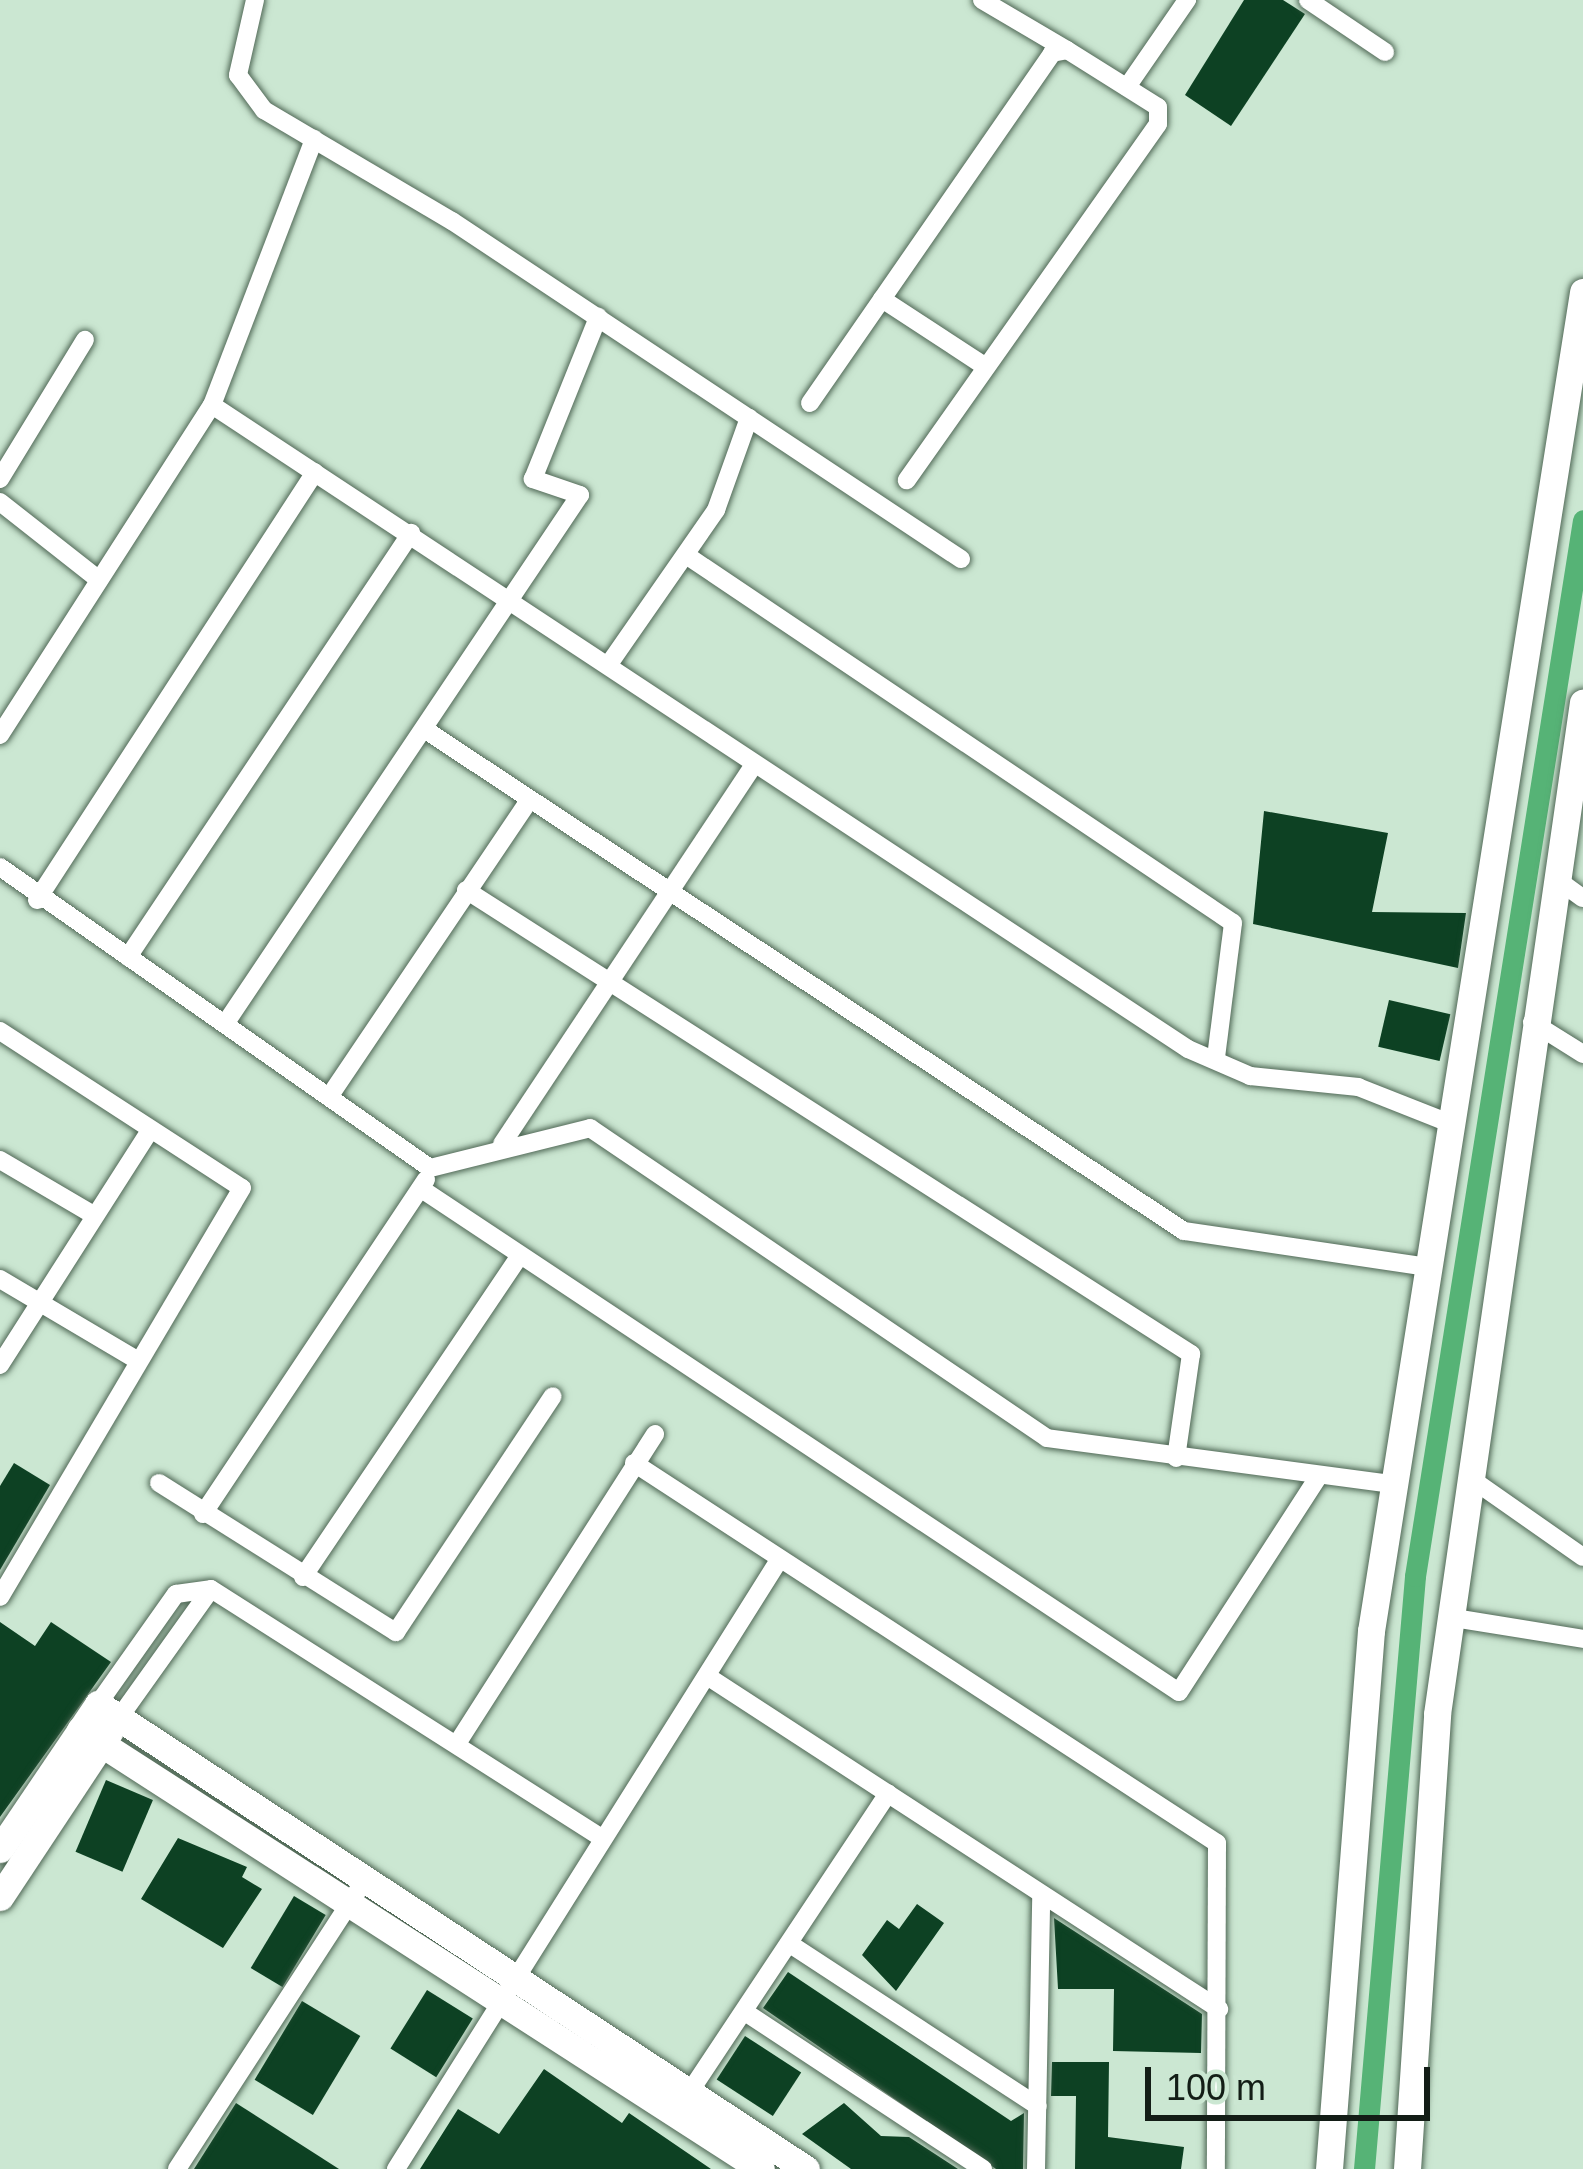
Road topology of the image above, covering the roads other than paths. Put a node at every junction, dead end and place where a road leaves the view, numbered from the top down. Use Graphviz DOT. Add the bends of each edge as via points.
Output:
graph roads {
  1 [pos="255,0"];
  2 [pos="982,0"];
  3 [pos="1187,0"];
  4 [pos="1308,0"];
  5 [pos="1067,50"];
  6 [pos="1385,52"];
  7 [pos="1127,87"];
  8 [pos="314,139"];
  9 [pos="1583,292"];
  10 [pos="883,299"];
  11 [pos="598,317"];
  12 [pos="85,340"];
  13 [pos="986,367"];
  14 [pos="811,404"];
  15 [pos="212,405"];
  16 [pos="749,418"];
  17 [pos="314,472"];
  18 [pos="0,479"];
  19 [pos="907,480"];
  20 [pos="0,502"];
  21 [pos="411,533"];
  22 [pos="686,555"];
  23 [pos="961,559"];
  24 [pos="99,580"];
  25 [pos="510,595"];
  26 [pos="609,664"];
  27 [pos="1583,702"];
  28 [pos="424,729"];
  29 [pos="0,735"];
  30 [pos="1580,741"];
  31 [pos="754,765"];
  32 [pos="527,802"];
  33 [pos="0,867"];
  34 [pos="1555,878"];
  35 [pos="466,890"];
  36 [pos="671,890"];
  37 [pos="1583,898"];
  38 [pos="37,899"];
  39 [pos="128,957"];
  40 [pos="607,986"];
  41 [pos="1532,1022"];
  42 [pos="225,1024"];
  43 [pos="0,1031"];
  44 [pos="1583,1054"];
  45 [pos="1216,1058"];
  46 [pos="329,1097"];
  47 [pos="1451,1124"];
  48 [pos="147,1135"];
  49 [pos="502,1144"];
  50 [pos="0,1160"];
  51 [pos="430,1168"];
  52 [pos="423,1190"];
  53 [pos="92,1214"];
  54 [pos="519,1257"];
  55 [pos="1427,1267"];
  56 [pos="0,1280"];
  57 [pos="40,1304"];
  58 [pos="137,1360"];
  59 [pos="0,1365"];
  60 [pos="554,1396"];
  61 [pos="655,1434"];
  62 [pos="1176,1458"];
  63 [pos="634,1463"];
  64 [pos="1318,1477"];
  65 [pos="1473,1480"];
  66 [pos="159,1483"];
  67 [pos="1391,1484"];
  68 [pos="203,1514"];
  69 [pos="1583,1557"];
  70 [pos="779,1560"];
  71 [pos="302,1577"];
  72 [pos="0,1597"];
  73 [pos="1454,1618"];
  74 [pos="1583,1639"];
  75 [pos="706,1676"];
  76 [pos="109,1711"];
  77 [pos="91,1737"];
  78 [pos="460,1739"];
  79 [pos="889,1793"];
  80 [pos="601,1837"];
  81 [pos="0,1849"];
  82 [pos="358,1890"];
  83 [pos="0,1897"];
  84 [pos="1041,1898"];
  85 [pos="790,1944"];
  86 [pos="510,1992"];
  87 [pos="1219,2008"];
  88 [pos="746,2012"];
  89 [pos="682,2103"];
  90 [pos="1038,2106"];
  91 [pos="782,2166"];
  92 [pos="399,2168"];
  93 [pos="177,2169"];
  94 [pos="983,2169"];
  95 [pos="1036,2169"];
  96 [pos="1216,2169"];
  97 [pos="1329,2169"];
  98 [pos="1407,2169"];
  1 -- 8 [label="street" via="238,75 246,95"];
  2 -- 5 [label="street"];
  3 -- 7 [label="street"];
  4 -- 6 [label="street"];
  5 -- 7 [label="street"];
  5 -- 10 [label="street" via="1052,52"];
  7 -- 13 [label="street" via="1158,107 1158,124"];
  8 -- 11 [label="street"];
  8 -- 15 [label="street"];
  9 -- 47 [label="main road"];
  10 -- 13 [label="street"];
  10 -- 14 [label="street"];
  11 -- 16 [label="street"];
  11 -- 25 [label="street" via="533,479 580,495"];
  12 -- 18 [label="street"];
  13 -- 19 [label="street"];
  15 -- 17 [label="street"];
  15 -- 24 [label="street"];
  16 -- 22 [label="street" via="716,510"];
  16 -- 23 [label="street"];
  17 -- 21 [label="street"];
  17 -- 38 [label="street"];
  20 -- 24 [label="street"];
  21 -- 25 [label="street"];
  21 -- 39 [label="street"];
  22 -- 26 [label="street"];
  22 -- 45 [label="street" via="1233,923"];
  24 -- 29 [label="street"];
  25 -- 26 [label="street"];
  25 -- 28 [label="street"];
  26 -- 31 [label="street"];
  27 -- 30 [label="main road"];
  28 -- 32 [label="street"];
  28 -- 42 [label="street"];
  30 -- 34 [label="main road"];
  31 -- 36 [label="street"];
  31 -- 45 [label="street"];
  32 -- 35 [label="street"];
  32 -- 36 [label="street"];
  33 -- 38 [label="street"];
  34 -- 37 [label="street"];
  34 -- 41 [label="main road"];
  35 -- 40 [label="street"];
  35 -- 46 [label="street"];
  36 -- 40 [label="street"];
  36 -- 55 [label="street" via="1184,1231"];
  38 -- 39 [label="street"];
  39 -- 42 [label="street"];
  40 -- 49 [label="street"];
  40 -- 62 [label="street" via="1191,1354"];
  41 -- 44 [label="street"];
  41 -- 65 [label="main road"];
  42 -- 46 [label="street"];
  43 -- 48 [label="street"];
  45 -- 47 [label="street" via="1250,1076 1358,1088"];
  46 -- 51 [label="street"];
  47 -- 55 [label="main road"];
  48 -- 53 [label="street"];
  48 -- 58 [label="street" via="242,1188"];
  49 -- 51 [label="street"];
  49 -- 62 [label="street" via="590,1128 993,1411 1047,1438"];
  50 -- 53 [label="street"];
  51 -- 52 [label="street"];
  52 -- 54 [label="street"];
  52 -- 68 [label="street"];
  53 -- 57 [label="street"];
  54 -- 64 [label="street" via="1179,1692"];
  54 -- 71 [label="street"];
  55 -- 67 [label="main road"];
  56 -- 57 [label="street"];
  57 -- 58 [label="street"];
  57 -- 59 [label="street"];
  58 -- 72 [label="street"];
  60 -- 71 [label="street" via="396,1632"];
  61 -- 63 [label="street"];
  62 -- 64 [label="street"];
  63 -- 70 [label="street"];
  63 -- 78 [label="street"];
  64 -- 67 [label="street"];
  65 -- 69 [label="street"];
  65 -- 73 [label="main road"];
  66 -- 68 [label="street"];
  67 -- 97 [label="main road" via="1351,1799"];
  68 -- 71 [label="street"];
  70 -- 75 [label="street"];
  70 -- 87 [label="street" via="1216,1844"];
  73 -- 74 [label="street"];
  73 -- 98 [label="main road"];
  75 -- 79 [label="street"];
  75 -- 80 [label="street"];
  76 -- 77 [label="main road"];
  76 -- 78 [label="street" via="176,1594 211,1588"];
  76 -- 82 [label="main road"];
  77 -- 81 [label="main road"];
  77 -- 82 [label="main road"];
  77 -- 83 [label="main road"];
  78 -- 80 [label="street"];
  79 -- 84 [label="street"];
  79 -- 85 [label="street"];
  80 -- 86 [label="street"];
  82 -- 86 [label="main road"];
  82 -- 93 [label="street"];
  84 -- 87 [label="street"];
  84 -- 90 [label="street"];
  85 -- 88 [label="street"];
  85 -- 90 [label="street"];
  86 -- 89 [label="main road"];
  86 -- 92 [label="street"];
  87 -- 96 [label="street"];
  88 -- 89 [label="street"];
  88 -- 94 [label="street"];
  89 -- 91 [label="main road"];
  90 -- 95 [label="street"];
}
